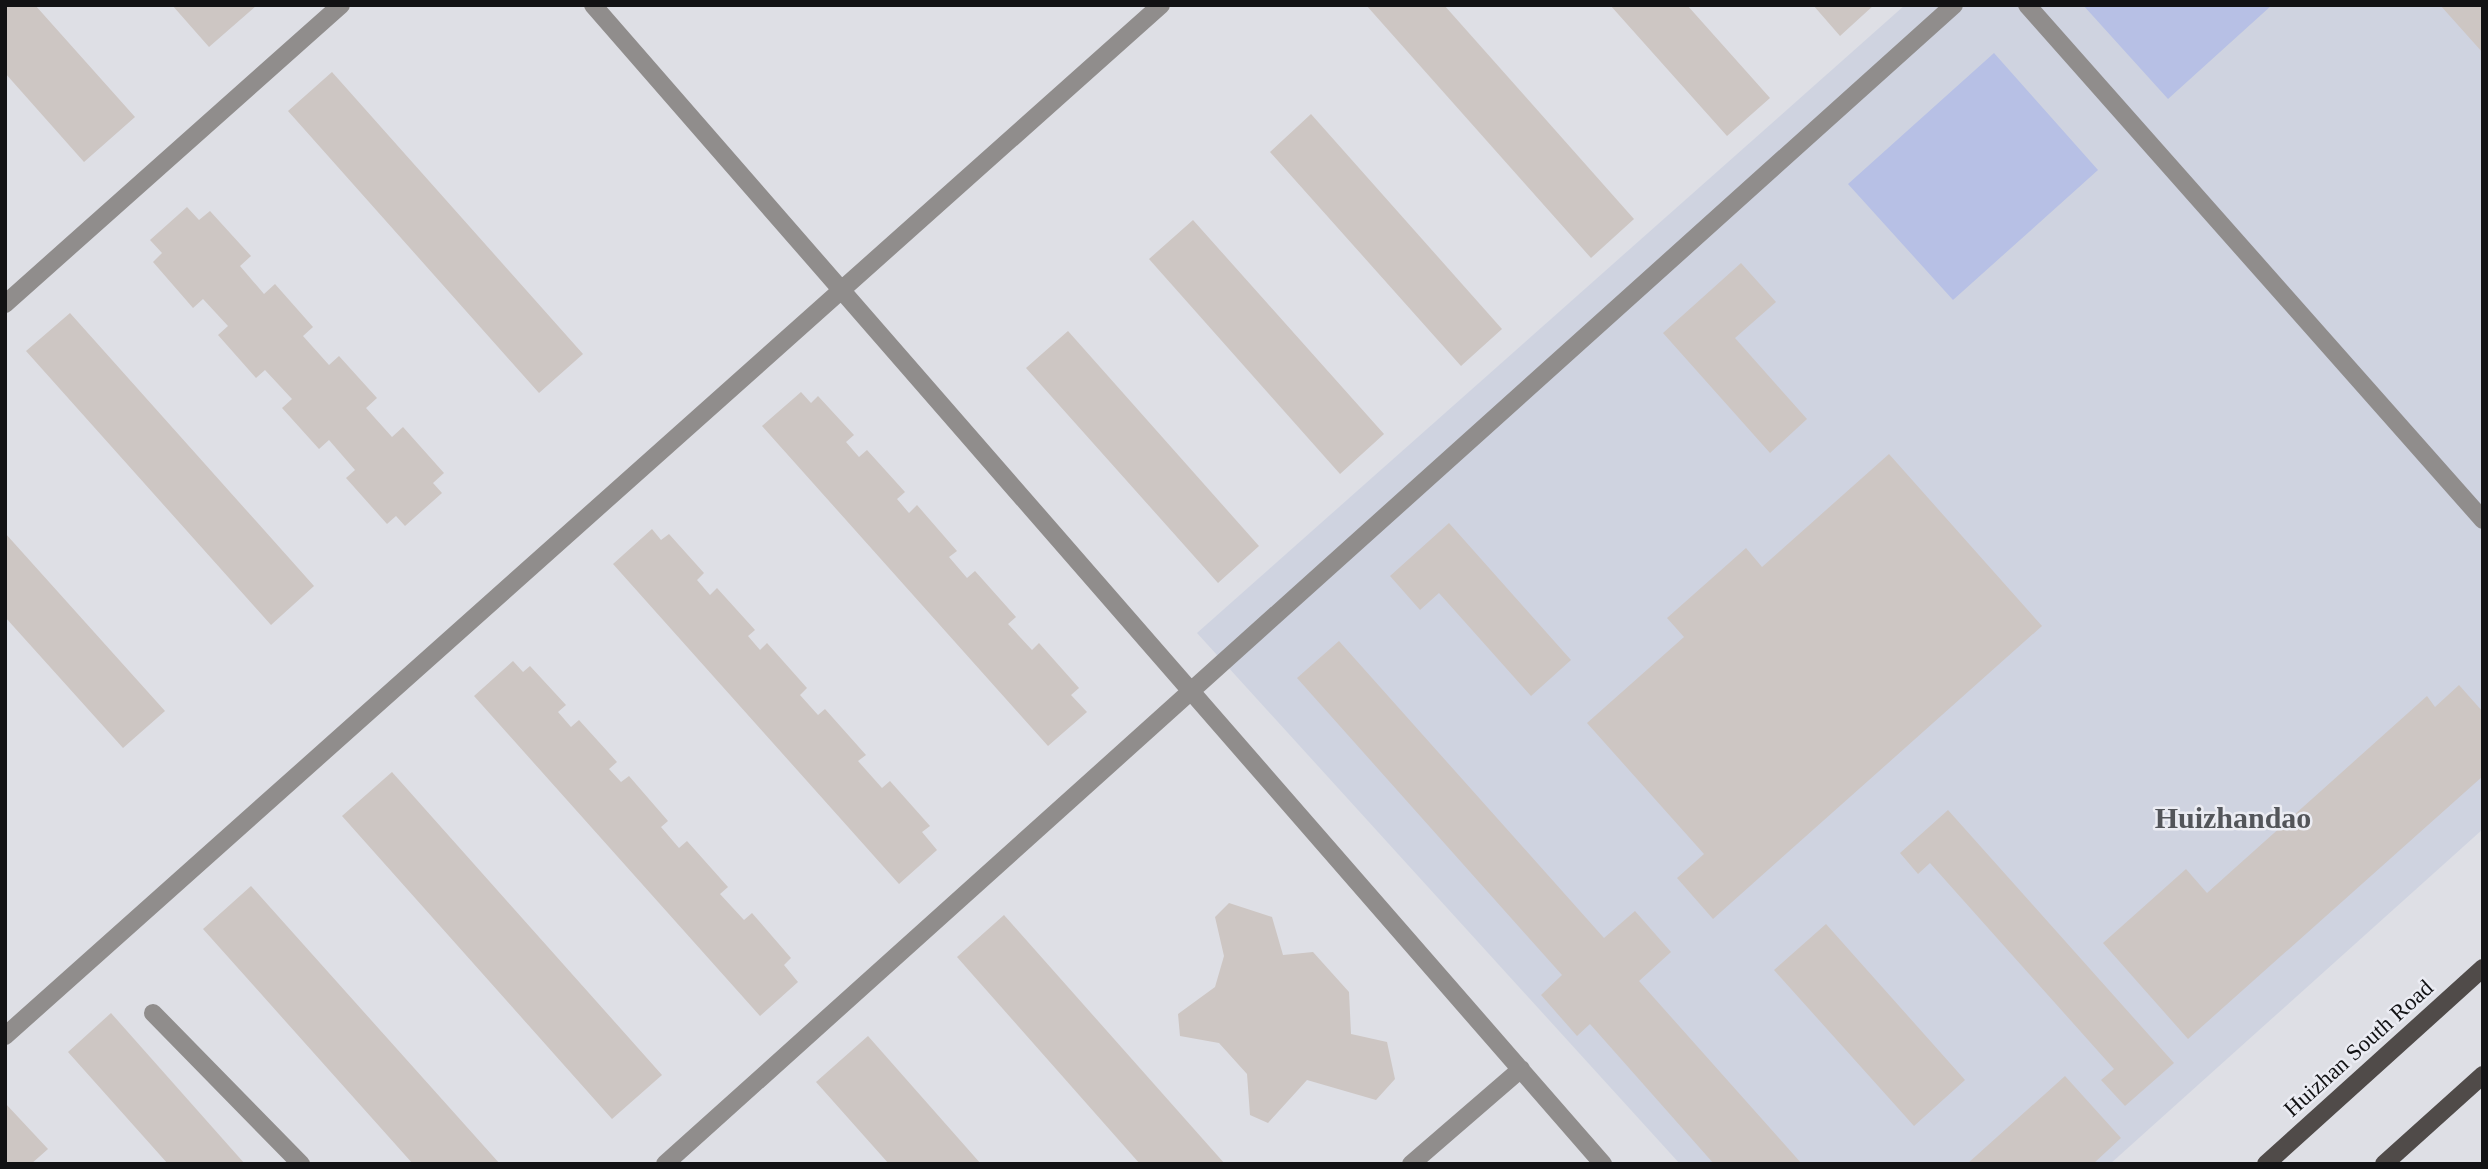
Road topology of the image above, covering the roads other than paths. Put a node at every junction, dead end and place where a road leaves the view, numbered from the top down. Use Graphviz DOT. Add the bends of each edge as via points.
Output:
graph roads {
  1 [pos="341,5"];
  2 [pos="593,5"];
  3 [pos="1161,5"];
  4 [pos="1954,5"];
  5 [pos="2027,5"];
  6 [pos="842,290"];
  7 [pos="5,304"];
  8 [pos="2483,520"];
  9 [pos="1192,693"];
  10 [pos="2483,968"];
  11 [pos="153,1013"];
  12 [pos="5,1036"];
  13 [pos="1521,1069"];
  14 [pos="2483,1074"];
  15 [pos="301,1164"];
  16 [pos="665,1164"];
  17 [pos="1411,1164"];
  18 [pos="1603,1164"];
  19 [pos="2266,1164"];
  20 [pos="2384,1164"];
  1 -- 7 [label="lane"];
  2 -- 6 [label="lane"];
  3 -- 6 [label="lane"];
  4 -- 9 [label="lane"];
  5 -- 8 [label="lane"];
  6 -- 9 [label="lane"];
  6 -- 12 [label="lane"];
  9 -- 13 [label="lane"];
  9 -- 16 [label="lane"];
  10 -- 19 [label="main road, Huizhan South Road"];
  11 -- 15 [label="lane"];
  13 -- 17 [label="lane"];
  13 -- 18 [label="lane"];
  14 -- 20 [label="main road"];
}
